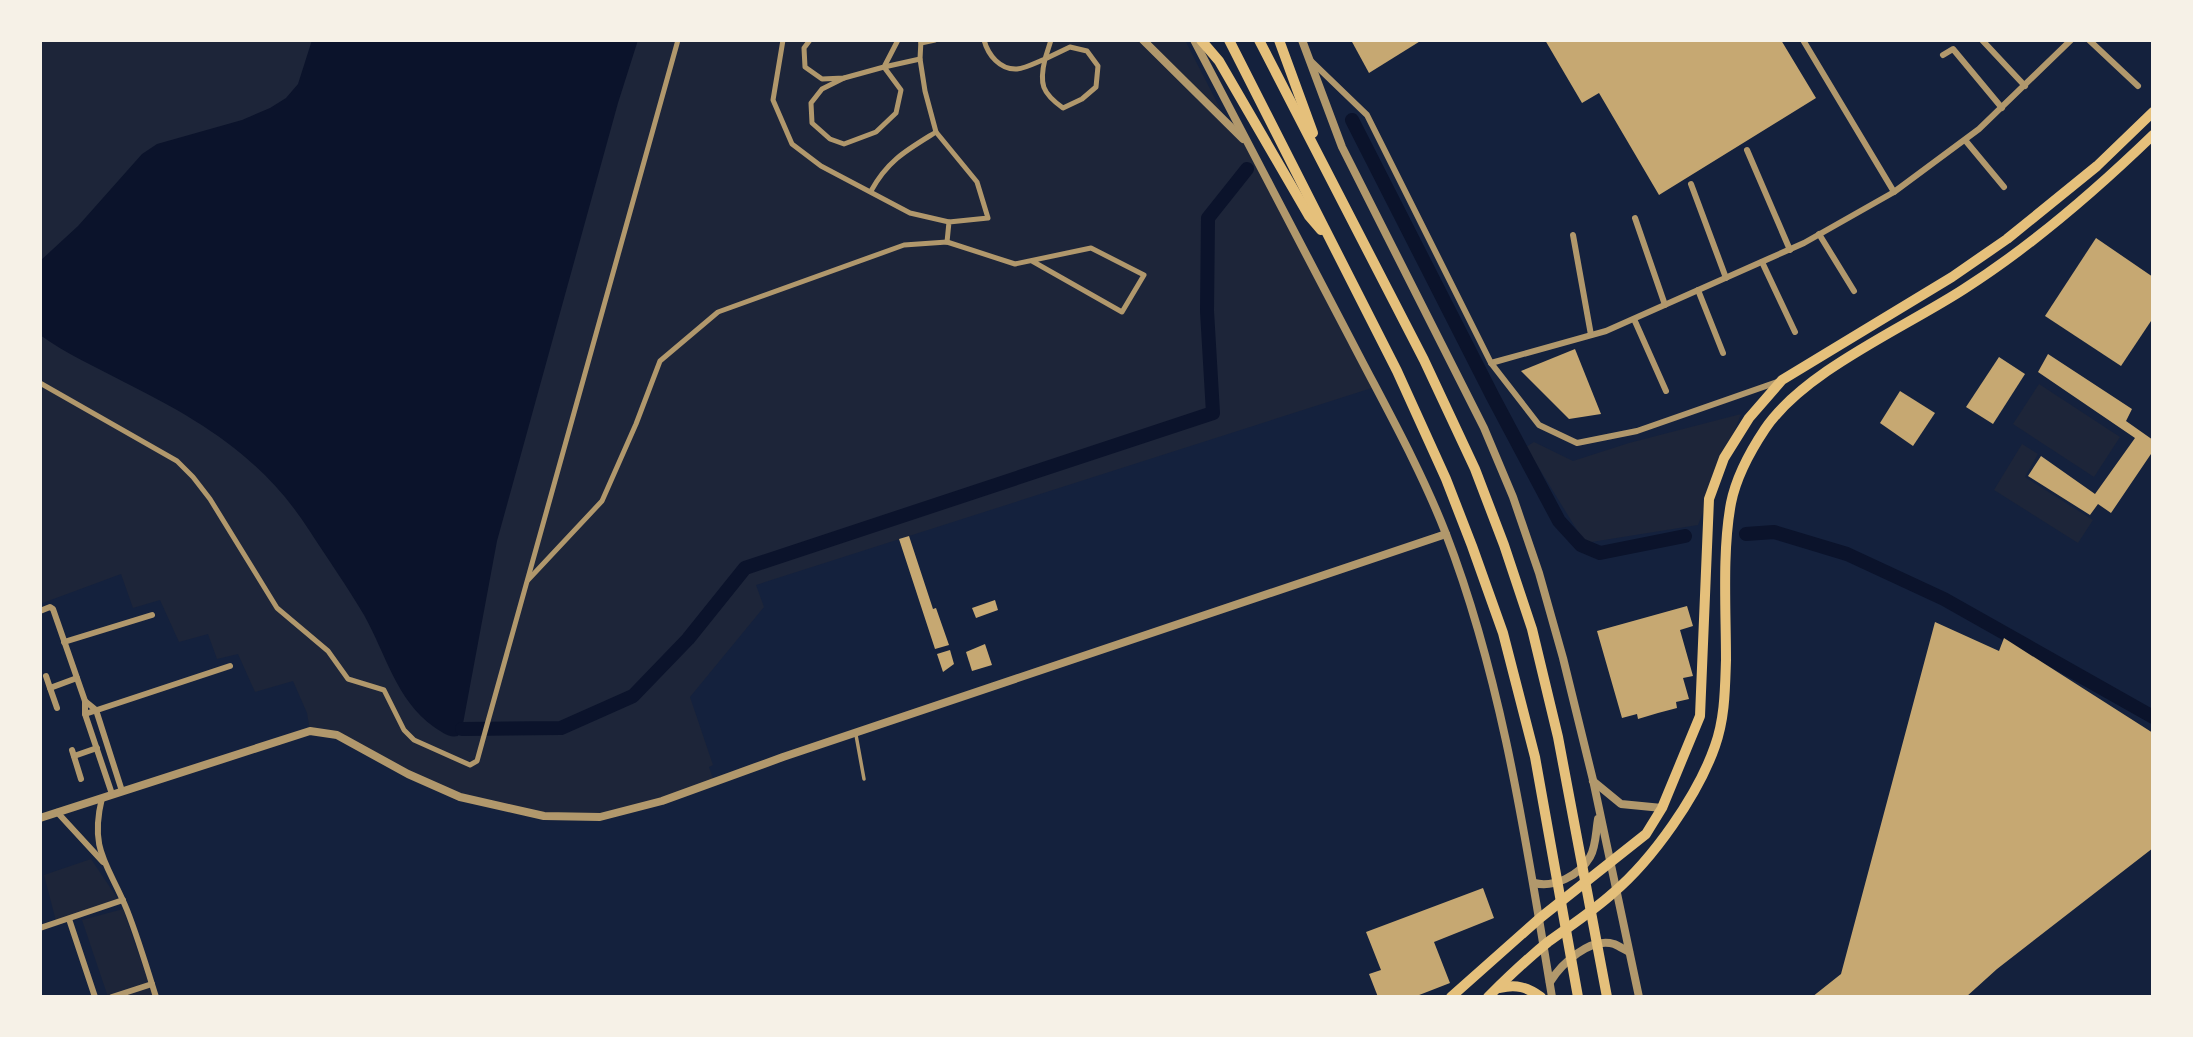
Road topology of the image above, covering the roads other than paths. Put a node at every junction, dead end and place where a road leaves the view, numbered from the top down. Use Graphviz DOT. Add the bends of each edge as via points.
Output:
graph roads {
  1 [pos="678,40"];
  2 [pos="783,40"];
  3 [pos="810,40"];
  4 [pos="898,40"];
  5 [pos="935,40"];
  6 [pos="984,40"];
  7 [pos="1051,40"];
  8 [pos="1143,40"];
  9 [pos="1194,40"];
  10 [pos="1201,40"];
  11 [pos="1229,40"];
  12 [pos="1259,40"];
  13 [pos="1279,40"];
  14 [pos="1302,40"];
  15 [pos="1803,40"];
  16 [pos="1982,40"];
  17 [pos="2071,40"];
  18 [pos="2088,40"];
  19 [pos="921,41"];
  20 [pos="1943,55"];
  21 [pos="1045,59"];
  22 [pos="920,60"];
  23 [pos="1311,61"];
  24 [pos="884,66"];
  25 [pos="844,78"];
  26 [pos="2025,86"];
  27 [pos="2138,86"];
  28 [pos="2002,108"];
  29 [pos="2153,113"];
  30 [pos="1302,115"];
  31 [pos="936,132"];
  32 [pos="2153,135"];
  33 [pos="1965,140"];
  34 [pos="1250,146"];
  35 [pos="1747,150"];
  36 [pos="1285,164"];
  37 [pos="1691,184"];
  38 [pos="2004,187"];
  39 [pos="871,191"];
  40 [pos="1894,191"];
  41 [pos="1635,218"];
  42 [pos="949,222"];
  43 [pos="1819,234"];
  44 [pos="1573,235"];
  45 [pos="947,243"];
  46 [pos="1790,250"];
  47 [pos="1032,261"];
  48 [pos="1762,262"];
  49 [pos="1726,278"];
  50 [pos="1698,290"];
  51 [pos="1854,291"];
  52 [pos="1665,305"];
  53 [pos="1634,318"];
  54 [pos="1794,331"];
  55 [pos="1591,335"];
  56 [pos="1723,353"];
  57 [pos="1491,363"];
  58 [pos="1782,380"];
  59 [pos="40,383"];
  60 [pos="1666,391"];
  61 [pos="1446,534"];
  62 [pos="527,581"];
  63 [pos="40,611"];
  64 [pos="152,615"];
  65 [pos="65,642"];
  66 [pos="230,666"];
  67 [pos="46,676"];
  68 [pos="77,678"];
  69 [pos="50,688"];
  70 [pos="85,701"];
  71 [pos="57,708"];
  72 [pos="96,710"];
  73 [pos="85,714"];
  74 [pos="855,733"];
  75 [pos="97,748"];
  76 [pos="81,779"];
  77 [pos="864,779"];
  78 [pos="1593,780"];
  79 [pos="122,791"];
  80 [pos="112,794"];
  81 [pos="102,798"];
  82 [pos="1662,808"];
  83 [pos="57,812"];
  84 [pos="1599,813"];
  85 [pos="40,818"];
  86 [pos="1646,834"];
  87 [pos="1656,847"];
  88 [pos="1610,864"];
  89 [pos="105,865"];
  90 [pos="1534,883"];
  91 [pos="1615,891"];
  92 [pos="123,901"];
  93 [pos="1540,918"];
  94 [pos="69,919"];
  95 [pos="40,928"];
  96 [pos="1545,945"];
  97 [pos="1629,952"];
  98 [pos="1550,982"];
  99 [pos="152,984"];
  100 [pos="1492,993"];
  101 [pos="95,997"];
  102 [pos="112,997"];
  103 [pos="156,997"];
  104 [pos="1451,997"];
  105 [pos="1541,997"];
  106 [pos="1552,997"];
  107 [pos="1578,997"];
  108 [pos="1607,997"];
  109 [pos="1639,997"];
  1 -- 62 [label="street"];
  2 -- 39 [label="street" via="773,100 792,144 821,166"];
  3 -- 25 [label="street" via="804,48 805,67 822,79"];
  4 -- 24 [label="street"];
  5 -- 19 [label="street"];
  6 -- 21 [label="street" via="998,64 1016,69"];
  7 -- 21 [label="street"];
  8 -- 34 [label="street"];
  9 -- 34 [label="street"];
  10 -- 36 [label="main road" via="1219,61 1265,142"];
  11 -- 36 [label="main road" via="1277,134"];
  12 -- 30 [label="main road"];
  13 -- 30 [label="main road"];
  14 -- 23 [label="street"];
  15 -- 40 [label="street"];
  16 -- 26 [label="street"];
  17 -- 26 [label="street"];
  18 -- 27 [label="street"];
  19 -- 22 [label="street"];
  20 -- 28 [label="street" via="1953,49"];
  21 -- 21 [label="street" via="1070,47 1087,51 1098,66 1096,88 1063,108 1047,96 1041,76"];
  22 -- 24 [label="street"];
  22 -- 31 [label="street"];
  23 -- 57 [label="street" via="1367,115"];
  23 -- 78 [label="street" via="1342,147 1484,428 1513,497 1557,634"];
  24 -- 25 [label="street"];
  24 -- 25 [label="street" via="901,90 896,113 876,132 844,144 830,139 812,123 811,103 822,89"];
  26 -- 28 [label="street"];
  28 -- 33 [label="street"];
  29 -- 58 [label="main road" via="2097,166 2007,239"];
  30 -- 108 [label="main road" via="1475,469 1504,545 1558,737"];
  31 -- 39 [label="street" via="899,155"];
  31 -- 42 [label="street" via="977,182 988,218"];
  32 -- 87 [label="main road" via="2038,238 1794,395 1766,428 1731,500 1725,705 1716,744 1702,777"];
  33 -- 38 [label="street"];
  33 -- 40 [label="street"];
  34 -- 61 [label="street"];
  35 -- 46 [label="street"];
  36 -- 107 [label="main road" via="1333,245 1397,371 1446,479 1503,633 1535,757"];
  37 -- 49 [label="street"];
  39 -- 42 [label="street" via="910,213"];
  40 -- 43 [label="street"];
  41 -- 52 [label="street"];
  42 -- 45 [label="street"];
  43 -- 46 [label="street"];
  43 -- 51 [label="street"];
  44 -- 55 [label="street"];
  45 -- 47 [label="street" via="1015,264"];
  45 -- 62 [label="street" via="905,245 718,312 660,361 602,501"];
  46 -- 48 [label="street"];
  47 -- 47 [label="street" via="1091,247 1144,275 1122,312"];
  48 -- 49 [label="street"];
  48 -- 54 [label="street"];
  49 -- 50 [label="street"];
  50 -- 52 [label="street"];
  50 -- 56 [label="street"];
  52 -- 53 [label="street"];
  53 -- 55 [label="street"];
  53 -- 60 [label="street"];
  55 -- 57 [label="street"];
  57 -- 58 [label="street" via="1539,425 1577,443 1637,431"];
  58 -- 82 [label="main road" via="1749,418 1724,458 1709,499 1700,716"];
  59 -- 62 [label="street" via="177,461 210,499 277,608 328,651 345,677 386,693 414,740 470,765 477,761"];
  61 -- 74 [label="street"];
  61 -- 90 [label="street" via="1479,635 1516,785"];
  63 -- 65 [label="street" via="52,608"];
  64 -- 65 [label="street"];
  65 -- 68 [label="street"];
  66 -- 72 [label="street"];
  67 -- 69 [label="street"];
  68 -- 69 [label="street"];
  68 -- 70 [label="street"];
  69 -- 71 [label="street"];
  70 -- 72 [label="street"];
  70 -- 73 [label="street"];
  72 -- 73 [label="street"];
  72 -- 79 [label="street"];
  73 -- 75 [label="street"];
  74 -- 77 [label="lane"];
  74 -- 79 [label="street" via="662,801 600,817 544,816 460,797 337,735 318,731"];
  75 -- 76 [label="street" via="73,753"];
  75 -- 80 [label="street"];
  78 -- 82 [label="street" via="1621,804"];
  78 -- 84 [label="street"];
  79 -- 80 [label="street"];
  80 -- 81 [label="street"];
  81 -- 83 [label="street"];
  81 -- 89 [label="street" via="97,830"];
  82 -- 86 [label="main road"];
  83 -- 85 [label="street"];
  83 -- 89 [label="street"];
  84 -- 88 [label="street"];
  84 -- 90 [label="street" via="1590,857 1556,884"];
  86 -- 87 [label="street"];
  86 -- 88 [label="main road"];
  87 -- 91 [label="main road"];
  88 -- 91 [label="street"];
  88 -- 93 [label="main road"];
  89 -- 92 [label="street"];
  90 -- 93 [label="street"];
  91 -- 96 [label="main road"];
  91 -- 97 [label="street"];
  92 -- 94 [label="street"];
  92 -- 99 [label="street"];
  93 -- 96 [label="street"];
  93 -- 104 [label="main road"];
  94 -- 95 [label="street"];
  94 -- 101 [label="street"];
  96 -- 98 [label="street"];
  96 -- 100 [label="main road"];
  97 -- 98 [label="street" via="1613,944 1581,951 1558,969"];
  97 -- 109 [label="street"];
  98 -- 106 [label="street"];
  99 -- 102 [label="street"];
  99 -- 103 [label="street"];
  100 -- 105 [label="main road" via="1512,985"];
}
